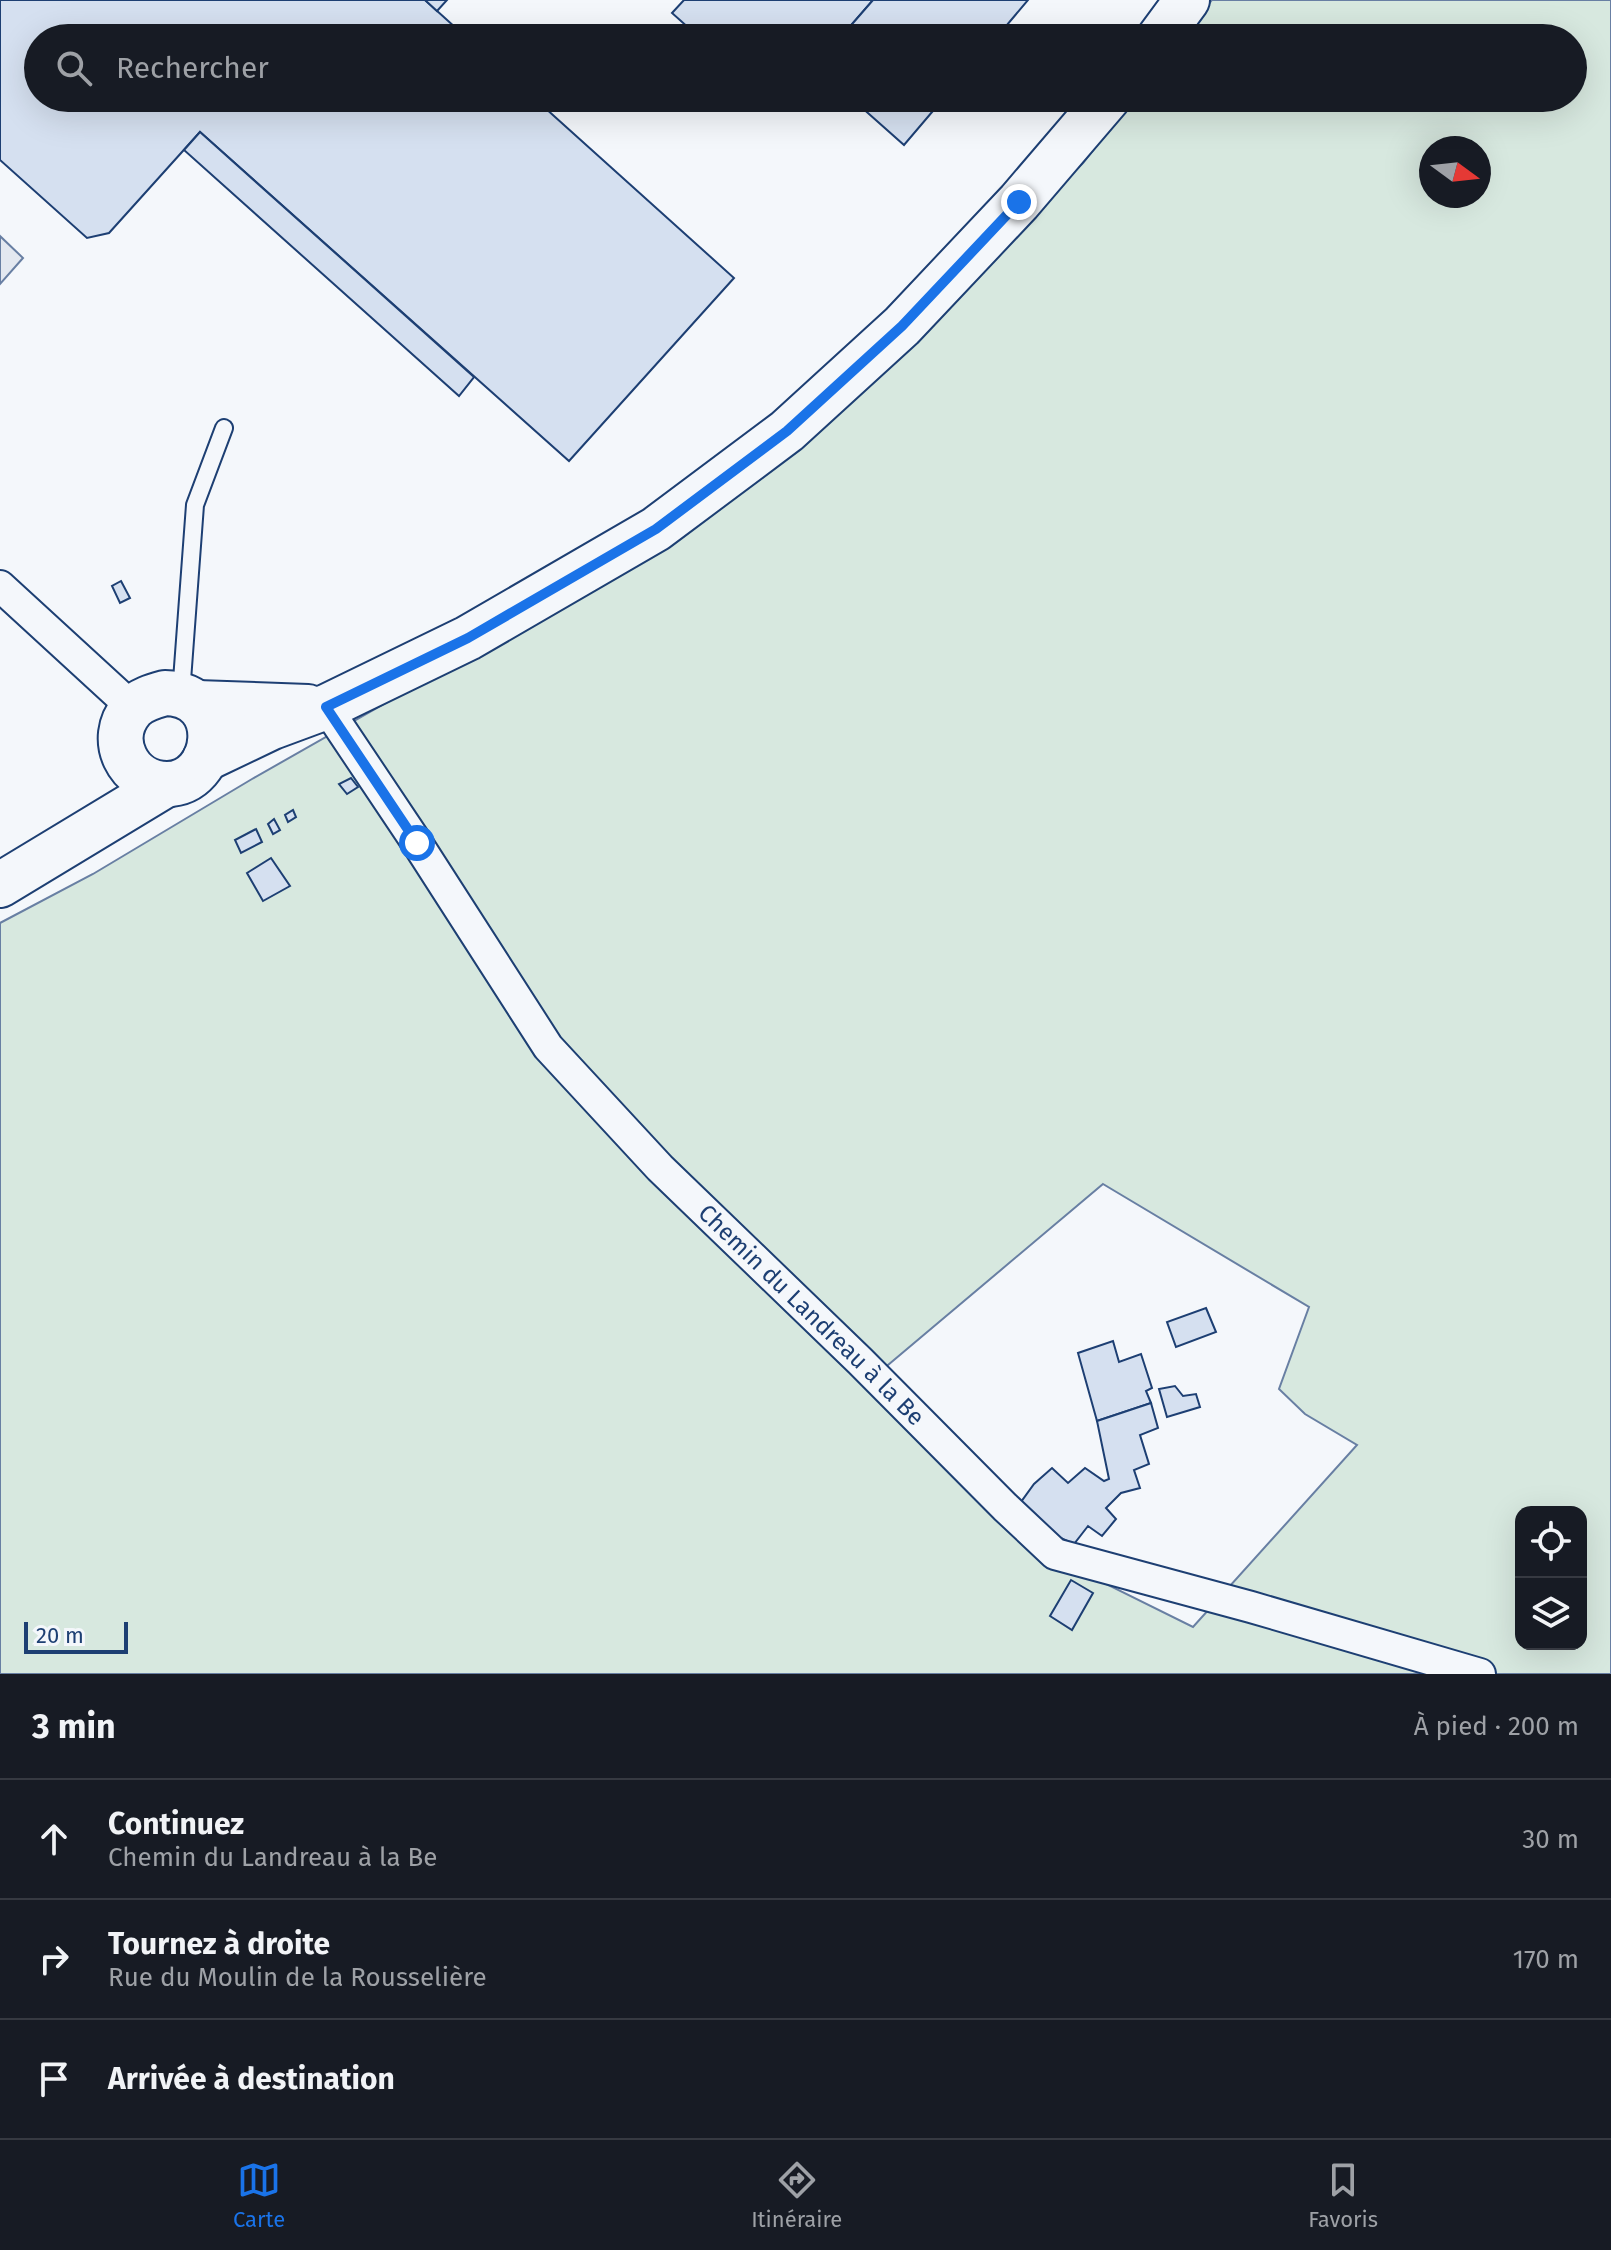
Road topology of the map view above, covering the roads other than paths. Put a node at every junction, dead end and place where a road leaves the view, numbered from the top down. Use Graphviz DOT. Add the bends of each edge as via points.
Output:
graph roads {
  1 [pos="1187,0"];
  2 [pos="1169,24"];
  3 [pos="1096,112"];
  4 [pos="224,428"];
  5 [pos="0,586"];
  6 [pos="189,698"];
  7 [pos="326,707"];
  8 [pos="133,708"];
  9 [pos="122,753"];
  10 [pos="205,759"];
  11 [pos="167,784"];
  12 [pos="11,878"];
  13 [pos="1480,1674"];
  1 -- 2 [label="street"];
  3 -- 7 [label="street" via="902,326 787,431 656,529 468,638"];
  4 -- 6 [label="lane" via="195,505"];
  5 -- 8 [label="street"];
  6 -- 7 [label="street"];
  6 -- 8 [label="street" via="152,696"];
  6 -- 10 [label="street" via="207,716"];
  7 -- 10 [label="street"];
  7 -- 13 [label="street, Chemin du Landreau à la Be" via="548,1047 660,1168 1055,1554"];
  8 -- 9 [label="street" via="122,727"];
  9 -- 11 [label="street" via="138,776"];
  9 -- 12 [label="street" via="105,788 73,826"];
  10 -- 11 [label="street" via="186,779"];
  11 -- 12 [label="street"];
}
